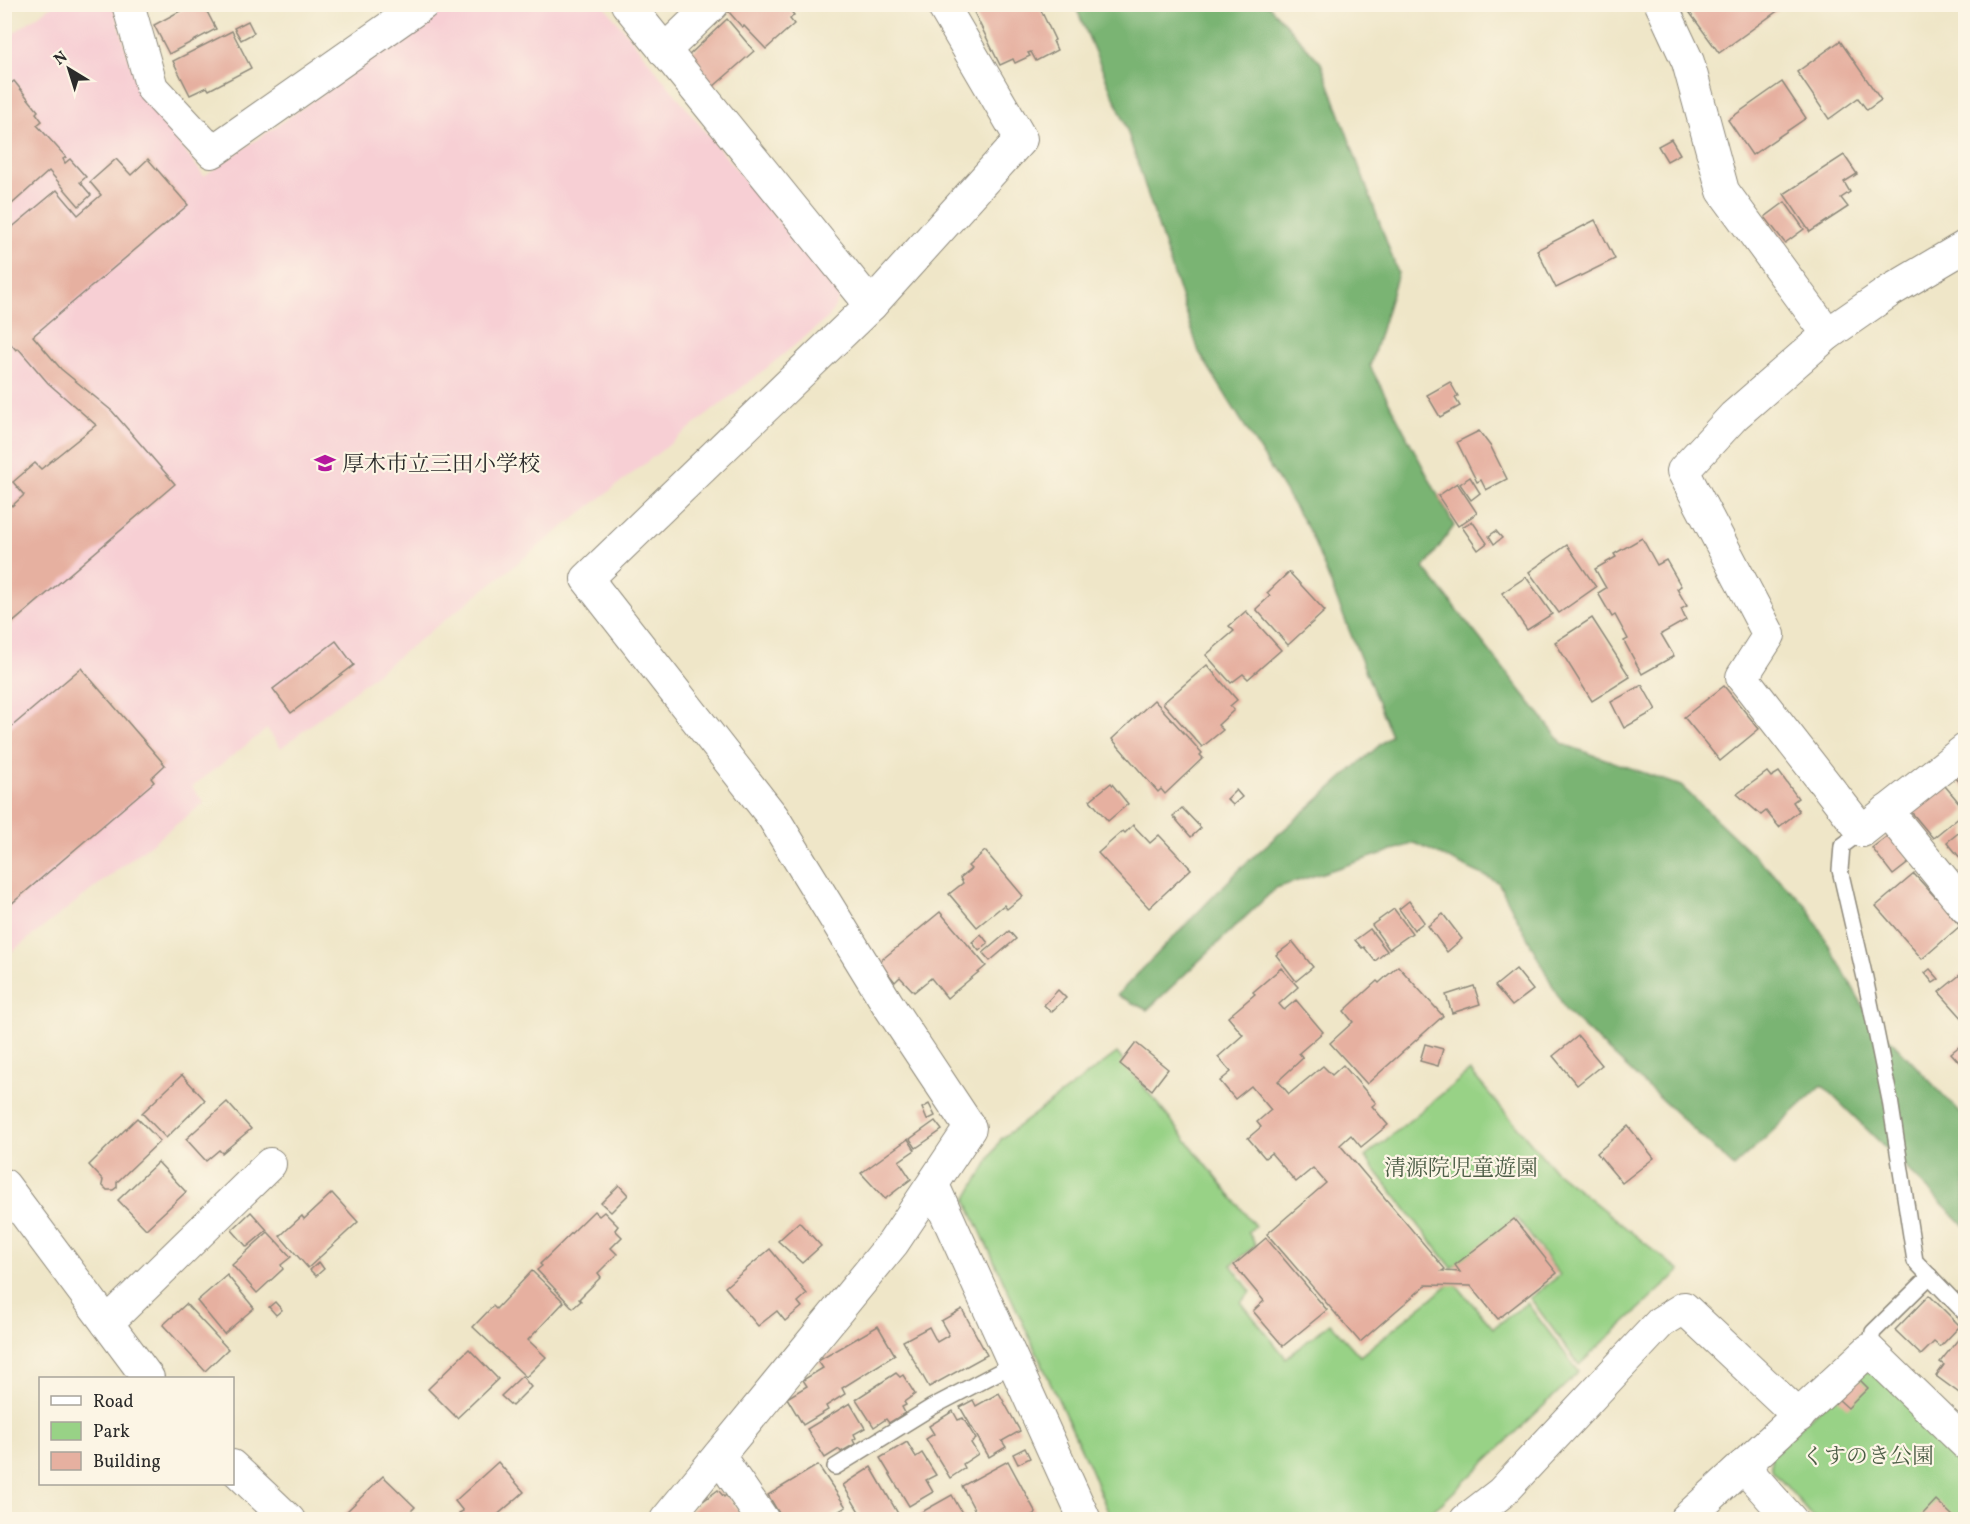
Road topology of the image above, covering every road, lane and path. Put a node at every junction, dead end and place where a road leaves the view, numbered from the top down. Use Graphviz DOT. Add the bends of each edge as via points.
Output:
graph roads {
  1 [pos="128,4"];
  2 [pos="423,4"];
  3 [pos="627,4"];
  4 [pos="713,4"];
  5 [pos="942,4"];
  6 [pos="1661,4"];
  7 [pos="664,51"];
  8 [pos="1965,246"];
  9 [pos="871,305"];
  10 [pos="1828,334"];
  11 [pos="1965,749"];
  12 [pos="1887,811"];
  13 [pos="1862,831"];
  14 [pos="1965,908"];
  15 [pos="270,1164"];
  16 [pos="4,1185"];
  17 [pos="933,1185"];
  18 [pos="1930,1276"];
  19 [pos="1965,1314"];
  20 [pos="106,1323"];
  21 [pos="1869,1350"];
  22 [pos="1014,1364"];
  23 [pos="147,1377"];
  24 [pos="1798,1416"];
  25 [pos="1965,1444"];
  26 [pos="719,1456"];
  27 [pos="1743,1466"];
  28 [pos="835,1467"];
  29 [pos="234,1468"];
  30 [pos="289,1520"];
  31 [pos="666,1520"];
  32 [pos="763,1520"];
  33 [pos="1085,1520"];
  34 [pos="1466,1520"];
  35 [pos="1685,1520"];
  36 [pos="1791,1520"];
  1 -- 2 [label="street" via="152,88 212,152"];
  3 -- 7 [label="street"];
  4 -- 7 [label="street"];
  5 -- 9 [label="street" via="1021,140"];
  6 -- 10 [label="street" via="1688,62 1723,191"];
  7 -- 9 [label="street"];
  8 -- 10 [label="street"];
  9 -- 17 [label="street" via="587,579 773,817 887,1003 970,1128"];
  10 -- 13 [label="street" via="1734,416 1683,471 1769,635 1742,677"];
  11 -- 12 [label="street"];
  12 -- 13 [label="street"];
  12 -- 14 [label="street"];
  13 -- 18 [label="lane" via="1842,846 1840,870 1890,1100 1916,1260"];
  15 -- 20 [label="street"];
  16 -- 20 [label="street"];
  17 -- 22 [label="street"];
  17 -- 26 [label="street" via="893,1244"];
  18 -- 19 [label="lane"];
  18 -- 21 [label="lane" via="1873,1332"];
  20 -- 23 [label="street"];
  21 -- 24 [label="street"];
  21 -- 25 [label="street"];
  22 -- 28 [label="lane" via="932,1407"];
  22 -- 33 [label="street"];
  24 -- 27 [label="street"];
  24 -- 34 [label="street" via="1683,1308 1660,1322 1501,1492"];
  26 -- 31 [label="street"];
  26 -- 32 [label="street"];
  27 -- 35 [label="street"];
  27 -- 36 [label="street"];
  29 -- 30 [label="street"];
}
